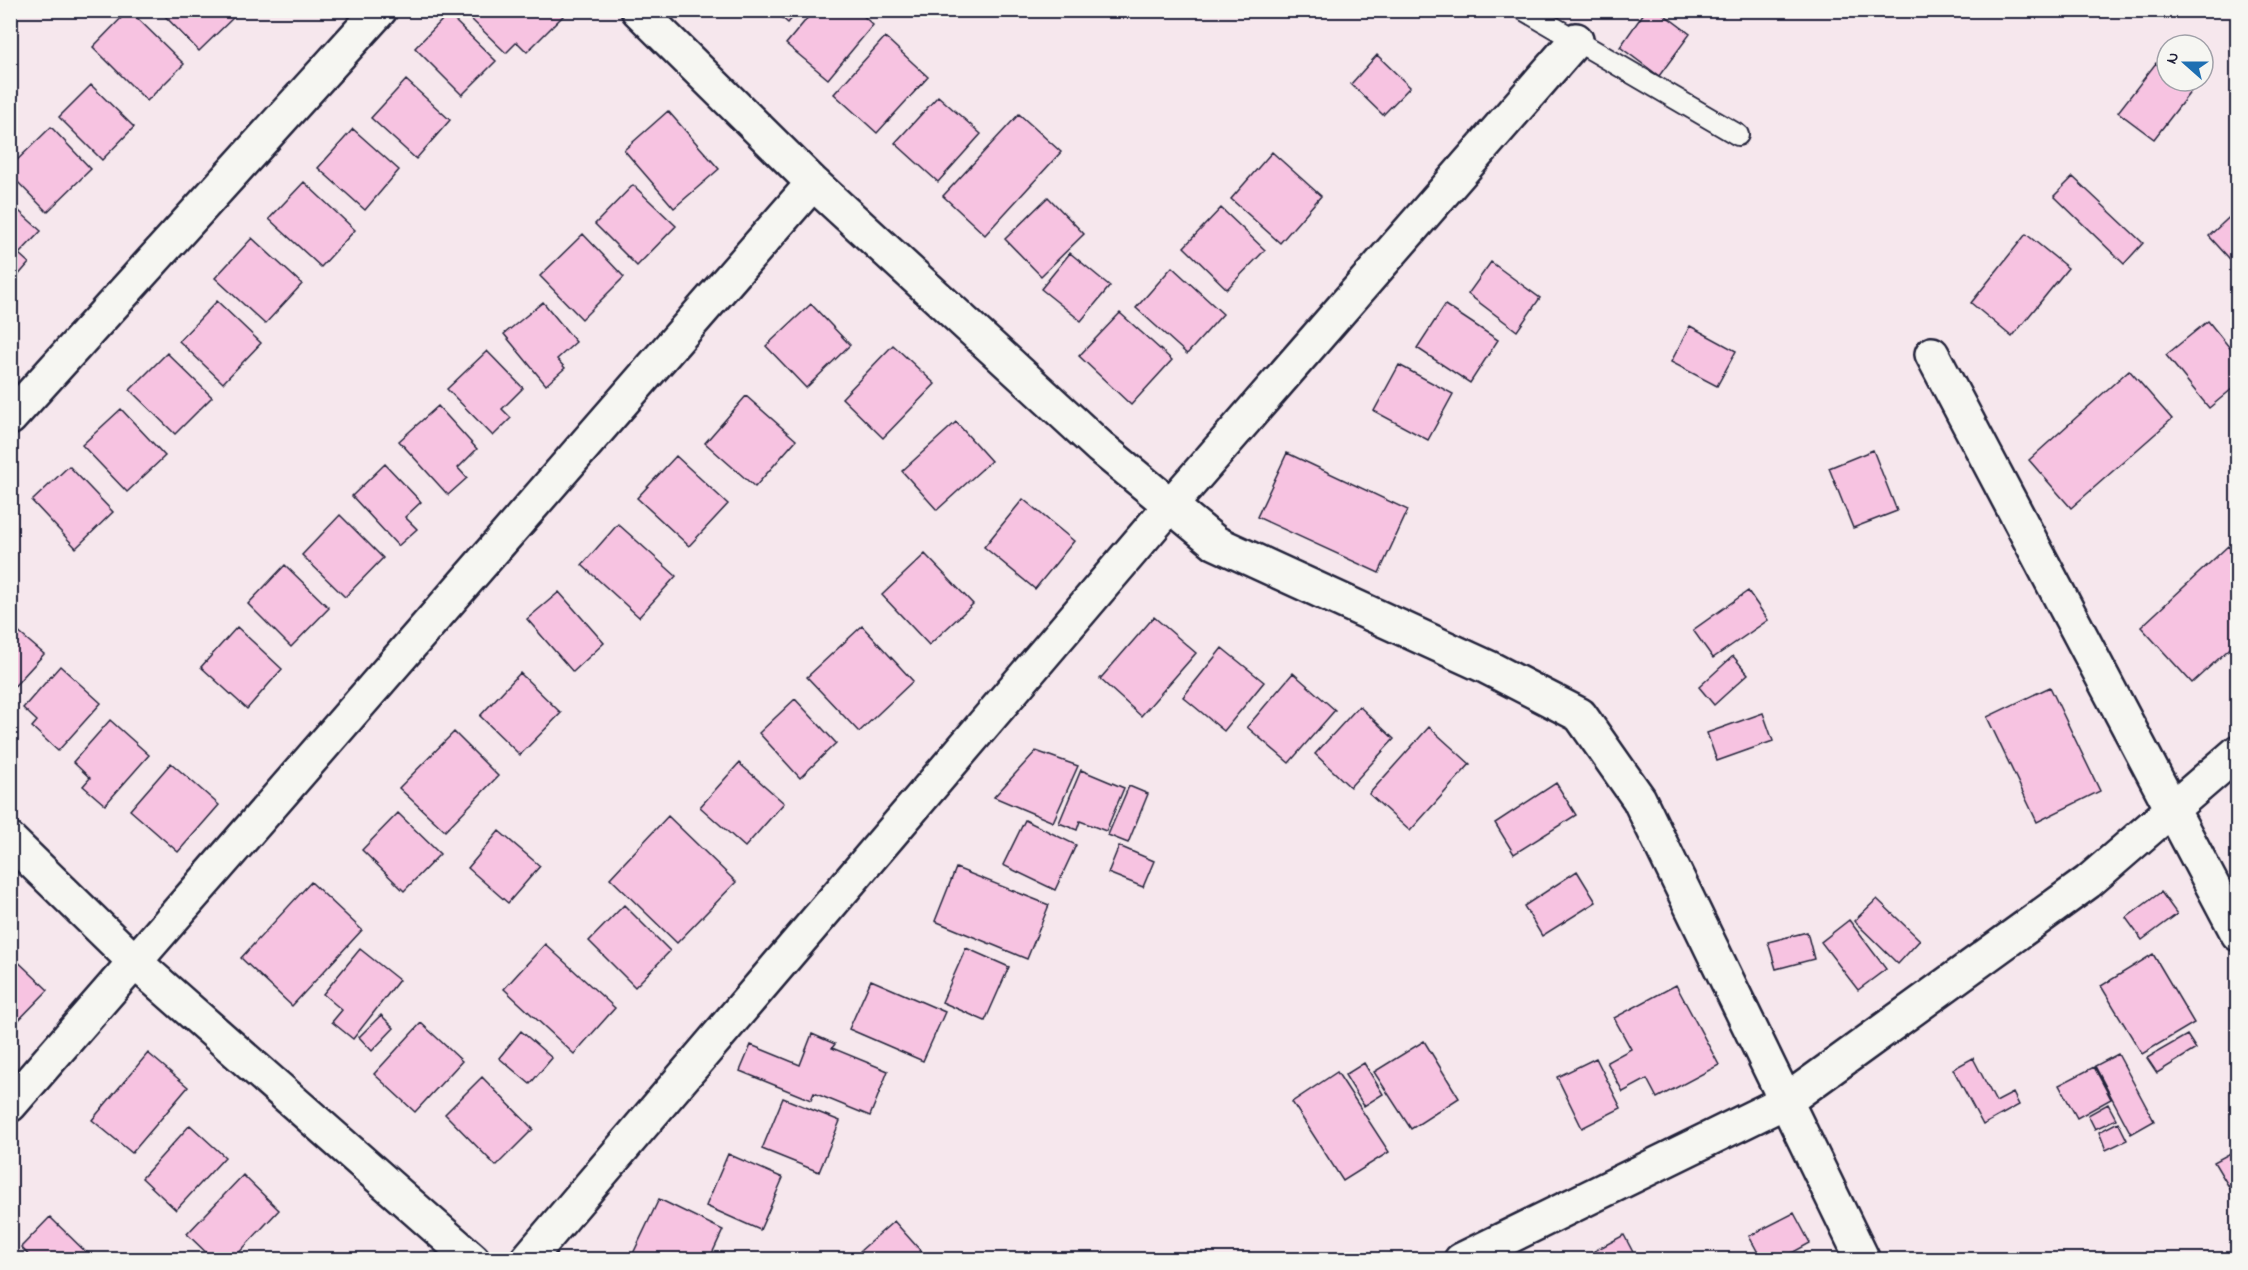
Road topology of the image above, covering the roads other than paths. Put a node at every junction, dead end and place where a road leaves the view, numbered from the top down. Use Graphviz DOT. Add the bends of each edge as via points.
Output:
graph roads {
  1 [pos="380,10"];
  2 [pos="638,10"];
  3 [pos="1524,10"];
  4 [pos="1576,40"];
  5 [pos="1738,135"];
  6 [pos="813,183"];
  7 [pos="1932,354"];
  8 [pos="10,418"];
  9 [pos="1170,506"];
  10 [pos="2238,752"];
  11 [pos="2172,809"];
  12 [pos="10,840"];
  13 [pos="2238,934"];
  14 [pos="136,963"];
  15 [pos="1786,1101"];
  16 [pos="10,1105"];
  17 [pos="473,1260"];
  18 [pos="527,1260"];
  19 [pos="1461,1260"];
  20 [pos="1863,1260"];
  1 -- 8 [label="street"];
  2 -- 6 [label="street"];
  3 -- 4 [label="lane"];
  4 -- 5 [label="lane"];
  4 -- 9 [label="street"];
  6 -- 9 [label="street" via="1100,447"];
  6 -- 14 [label="street"];
  7 -- 11 [label="street"];
  9 -- 15 [label="street" via="1216,543 1487,666 1580,715 1639,799"];
  9 -- 18 [label="street"];
  10 -- 11 [label="street"];
  11 -- 13 [label="street"];
  11 -- 15 [label="street" via="2088,882"];
  12 -- 14 [label="street"];
  14 -- 16 [label="street"];
  14 -- 17 [label="street"];
  15 -- 19 [label="street"];
  15 -- 20 [label="street"];
}
